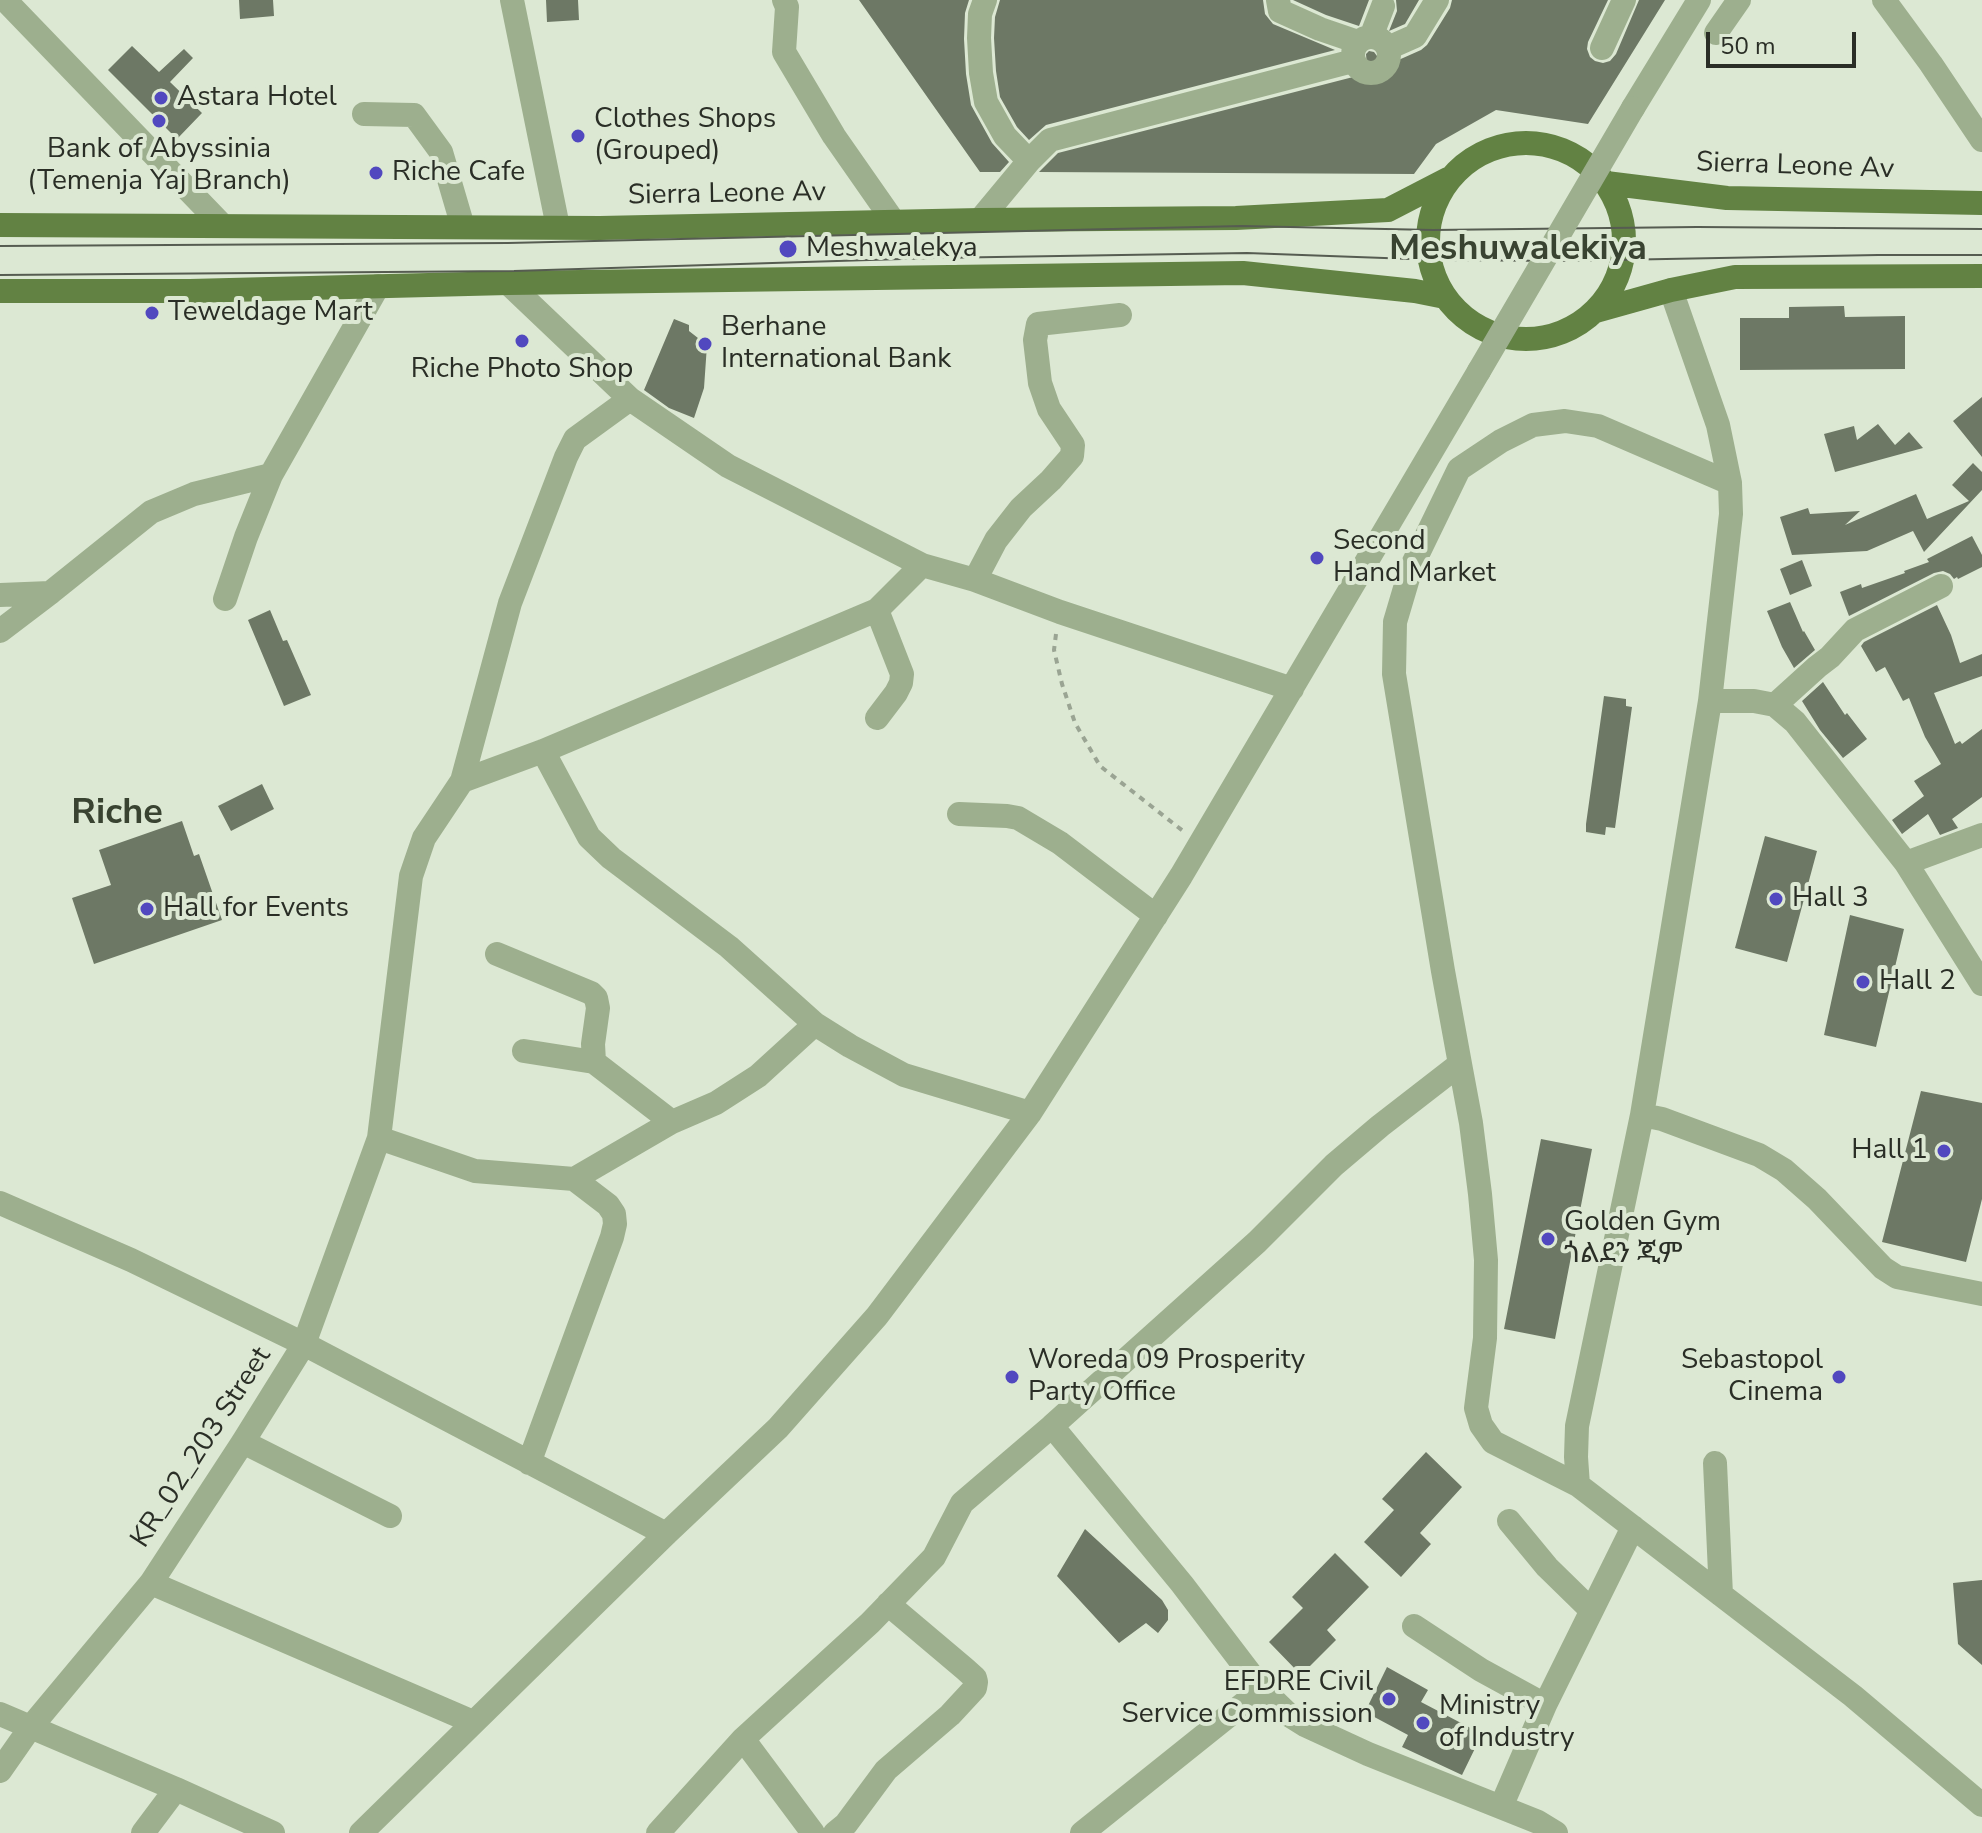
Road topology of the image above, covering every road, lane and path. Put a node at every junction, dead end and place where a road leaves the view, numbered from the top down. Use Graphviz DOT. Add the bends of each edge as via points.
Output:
graph roads {
  1 [pos="5,0"];
  2 [pos="512,0"];
  3 [pos="784,0"];
  4 [pos="985,0"];
  5 [pos="1278,0"];
  6 [pos="1437,0"];
  7 [pos="1624,0"];
  8 [pos="1699,0"];
  9 [pos="1739,0"];
  10 [pos="1884,0"];
  11 [pos="1383,6"];
  12 [pos="1716,33"];
  13 [pos="1368,47"];
  14 [pos="1602,48"];
  15 [pos="364,114"];
  16 [pos="1982,140"];
  17 [pos="1029,161"];
  18 [pos="1448,179"];
  19 [pos="1606,183"];
  20 [pos="1982,203"];
  21 [pos="980,220"];
  22 [pos="894,222"];
  23 [pos="0,225"];
  24 [pos="222,225"];
  25 [pos="463,227"];
  26 [pos="558,227"];
  27 [pos="1982,276"];
  28 [pos="508,283"];
  29 [pos="378,286"];
  30 [pos="1671,290"];
  31 [pos="0,291"];
  32 [pos="1445,297"];
  33 [pos="1596,311"];
  34 [pos="1120,315"];
  35 [pos="630,399"];
  36 [pos="271,475"];
  37 [pos="1730,483"];
  38 [pos="922,565"];
  39 [pos="975,580"];
  40 [pos="1941,586"];
  41 [pos="50,593"];
  42 [pos="0,595"];
  43 [pos="225,599"];
  44 [pos="877,610"];
  45 [pos="1060,612"];
  46 [pos="0,631"];
  47 [pos="1292,689"];
  48 [pos="1710,701"];
  49 [pos="1775,705"];
  50 [pos="877,718"];
  51 [pos="543,751"];
  52 [pos="462,781"];
  53 [pos="959,814"];
  54 [pos="1982,835"];
  55 [pos="1200,843"];
  56 [pos="1906,863"];
  57 [pos="1156,916"];
  58 [pos="497,954"];
  59 [pos="1982,984"];
  60 [pos="815,1024"];
  61 [pos="524,1051"];
  62 [pos="594,1062"];
  63 [pos="1460,1064"];
  64 [pos="1030,1113"];
  65 [pos="1642,1115"];
  66 [pos="672,1122"];
  67 [pos="379,1138"];
  68 [pos="574,1179"];
  69 [pos="0,1203"];
  70 [pos="1982,1294"];
  71 [pos="304,1344"];
  72 [pos="1052,1426"];
  73 [pos="243,1442"];
  74 [pos="529,1463"];
  75 [pos="1715,1463"];
  76 [pos="1578,1485"];
  77 [pos="390,1516"];
  78 [pos="1509,1521"];
  79 [pos="1633,1527"];
  80 [pos="666,1534"];
  81 [pos="151,1583"];
  82 [pos="1721,1595"];
  83 [pos="888,1604"];
  84 [pos="1591,1610"];
  85 [pos="1414,1626"];
  86 [pos="1262,1689"];
  87 [pos="1545,1705"];
  88 [pos="0,1714"];
  89 [pos="473,1722"];
  90 [pos="30,1728"];
  91 [pos="743,1739"];
  92 [pos="0,1771"];
  93 [pos="176,1789"];
  94 [pos="1982,1805"];
  95 [pos="1501,1807"];
  96 [pos="143,1833"];
  97 [pos="273,1833"];
  98 [pos="361,1833"];
  99 [pos="658,1833"];
  100 [pos="813,1833"];
  101 [pos="835,1833"];
  102 [pos="1082,1833"];
  103 [pos="1556,1833"];
  1 -- 24 [label="street"];
  2 -- 26 [label="street"];
  3 -- 22 [label="street" via="784,52"];
  4 -- 17 [label="street" via="979,38 986,102 1005,136"];
  5 -- 13 [label="street" via="1280,11"];
  6 -- 13 [label="street" via="1415,36"];
  7 -- 14 [label="street"];
  8 -- 47 [label="street, bridge"];
  9 -- 12 [label="street"];
  10 -- 16 [label="street"];
  11 -- 13 [label="street"];
  13 -- 17 [label="street" via="1050,140"];
  15 -- 25 [label="street" via="414,115 441,152"];
  17 -- 21 [label="street"];
  18 -- 19 [label="main road" via="1476,155 1510,143 1547,143 1580,157"];
  18 -- 21 [label="main road, Sierra Leone Av" via="1388,210 1236,218"];
  18 -- 32 [label="main road" via="1433,207 1427,238 1431,269"];
  19 -- 20 [label="main road, Sierra Leone Av" via="1727,198"];
  19 -- 33 [label="main road" via="1622,214 1625,249 1616,283"];
  21 -- 22 [label="main road, Sierra Leone Av"];
  22 -- 26 [label="main road, Sierra Leone Av"];
  23 -- 24 [label="main road, Sierra Leone Av"];
  24 -- 25 [label="main road, Sierra Leone Av"];
  25 -- 26 [label="main road, Sierra Leone Av"];
  27 -- 30 [label="main road" via="1735,277"];
  28 -- 29 [label="main road"];
  28 -- 32 [label="main road" via="1243,273"];
  28 -- 35 [label="street"];
  29 -- 31 [label="main road"];
  29 -- 36 [label="street"];
  30 -- 33 [label="main road"];
  30 -- 37 [label="street" via="1718,425"];
  32 -- 33 [label="main road" via="1476,327 1517,340 1560,334"];
  34 -- 39 [label="street" via="1038,324 1040,383 1049,409 1073,445 1072,456 1004,529"];
  35 -- 38 [label="street" via="728,466"];
  35 -- 52 [label="street" via="575,439 566,457 510,603"];
  36 -- 41 [label="street" via="194,494 151,512"];
  36 -- 43 [label="street"];
  37 -- 48 [label="street"];
  37 -- 63 [label="street" via="1598,426 1565,421 1533,425 1459,469 1411,568 1395,622 1394,674"];
  38 -- 39 [label="street"];
  38 -- 44 [label="street"];
  39 -- 45 [label="street"];
  40 -- 49 [label="street" via="1855,630"];
  41 -- 42 [label="street"];
  41 -- 46 [label="street"];
  44 -- 50 [label="street" via="902,674 896,693"];
  44 -- 51 [label="street"];
  45 -- 47 [label="street"];
  45 -- 55 [label="path" via="1054,650 1075,723 1100,766"];
  47 -- 55 [label="street"];
  48 -- 49 [label="street"];
  48 -- 65 [label="street"];
  49 -- 56 [label="street" via="1795,722"];
  51 -- 52 [label="street"];
  51 -- 60 [label="street" via="589,837 729,947"];
  52 -- 67 [label="street" via="424,838 411,876"];
  53 -- 57 [label="street" via="1018,818"];
  54 -- 56 [label="street"];
  55 -- 57 [label="street"];
  56 -- 59 [label="street"];
  57 -- 64 [label="street"];
  58 -- 62 [label="street" via="596,998"];
  60 -- 64 [label="street" via="904,1075"];
  60 -- 66 [label="street" via="758,1076"];
  61 -- 62 [label="street"];
  62 -- 66 [label="street"];
  63 -- 72 [label="street" via="1334,1165 1257,1242"];
  63 -- 76 [label="street" via="1486,1260 1485,1338 1476,1408 1493,1442"];
  64 -- 80 [label="street" via="846,1353 778,1428"];
  65 -- 70 [label="street" via="1759,1155 1784,1170 1897,1277"];
  65 -- 76 [label="street" via="1577,1426"];
  66 -- 68 [label="street"];
  67 -- 68 [label="street" via="475,1171"];
  67 -- 71 [label="street"];
  68 -- 74 [label="street" via="608,1205 615,1224"];
  69 -- 71 [label="street, KR_02_203 Street"];
  71 -- 73 [label="street, KR_02_203 Street"];
  71 -- 74 [label="street"];
  72 -- 83 [label="street" via="962,1503 934,1557"];
  72 -- 86 [label="street"];
  73 -- 77 [label="street"];
  73 -- 81 [label="street, KR_02_203 Street"];
  74 -- 80 [label="street"];
  75 -- 82 [label="street"];
  76 -- 79 [label="street"];
  78 -- 84 [label="street"];
  79 -- 82 [label="street"];
  79 -- 84 [label="street"];
  80 -- 89 [label="street"];
  81 -- 89 [label="street"];
  81 -- 90 [label="street, KR_02_203 Street"];
  82 -- 94 [label="street" via="1853,1696"];
  83 -- 91 [label="street"];
  83 -- 101 [label="street" via="975,1678 975,1688 886,1770"];
  84 -- 87 [label="street"];
  85 -- 87 [label="street"];
  86 -- 95 [label="street" via="1305,1725"];
  86 -- 102 [label="street"];
  87 -- 95 [label="street"];
  88 -- 90 [label="street"];
  89 -- 98 [label="street"];
  90 -- 92 [label="street, KR_02_203 Street"];
  90 -- 93 [label="street"];
  91 -- 99 [label="street"];
  91 -- 100 [label="street"];
  93 -- 96 [label="street"];
  93 -- 97 [label="street"];
  95 -- 103 [label="street"];
}
